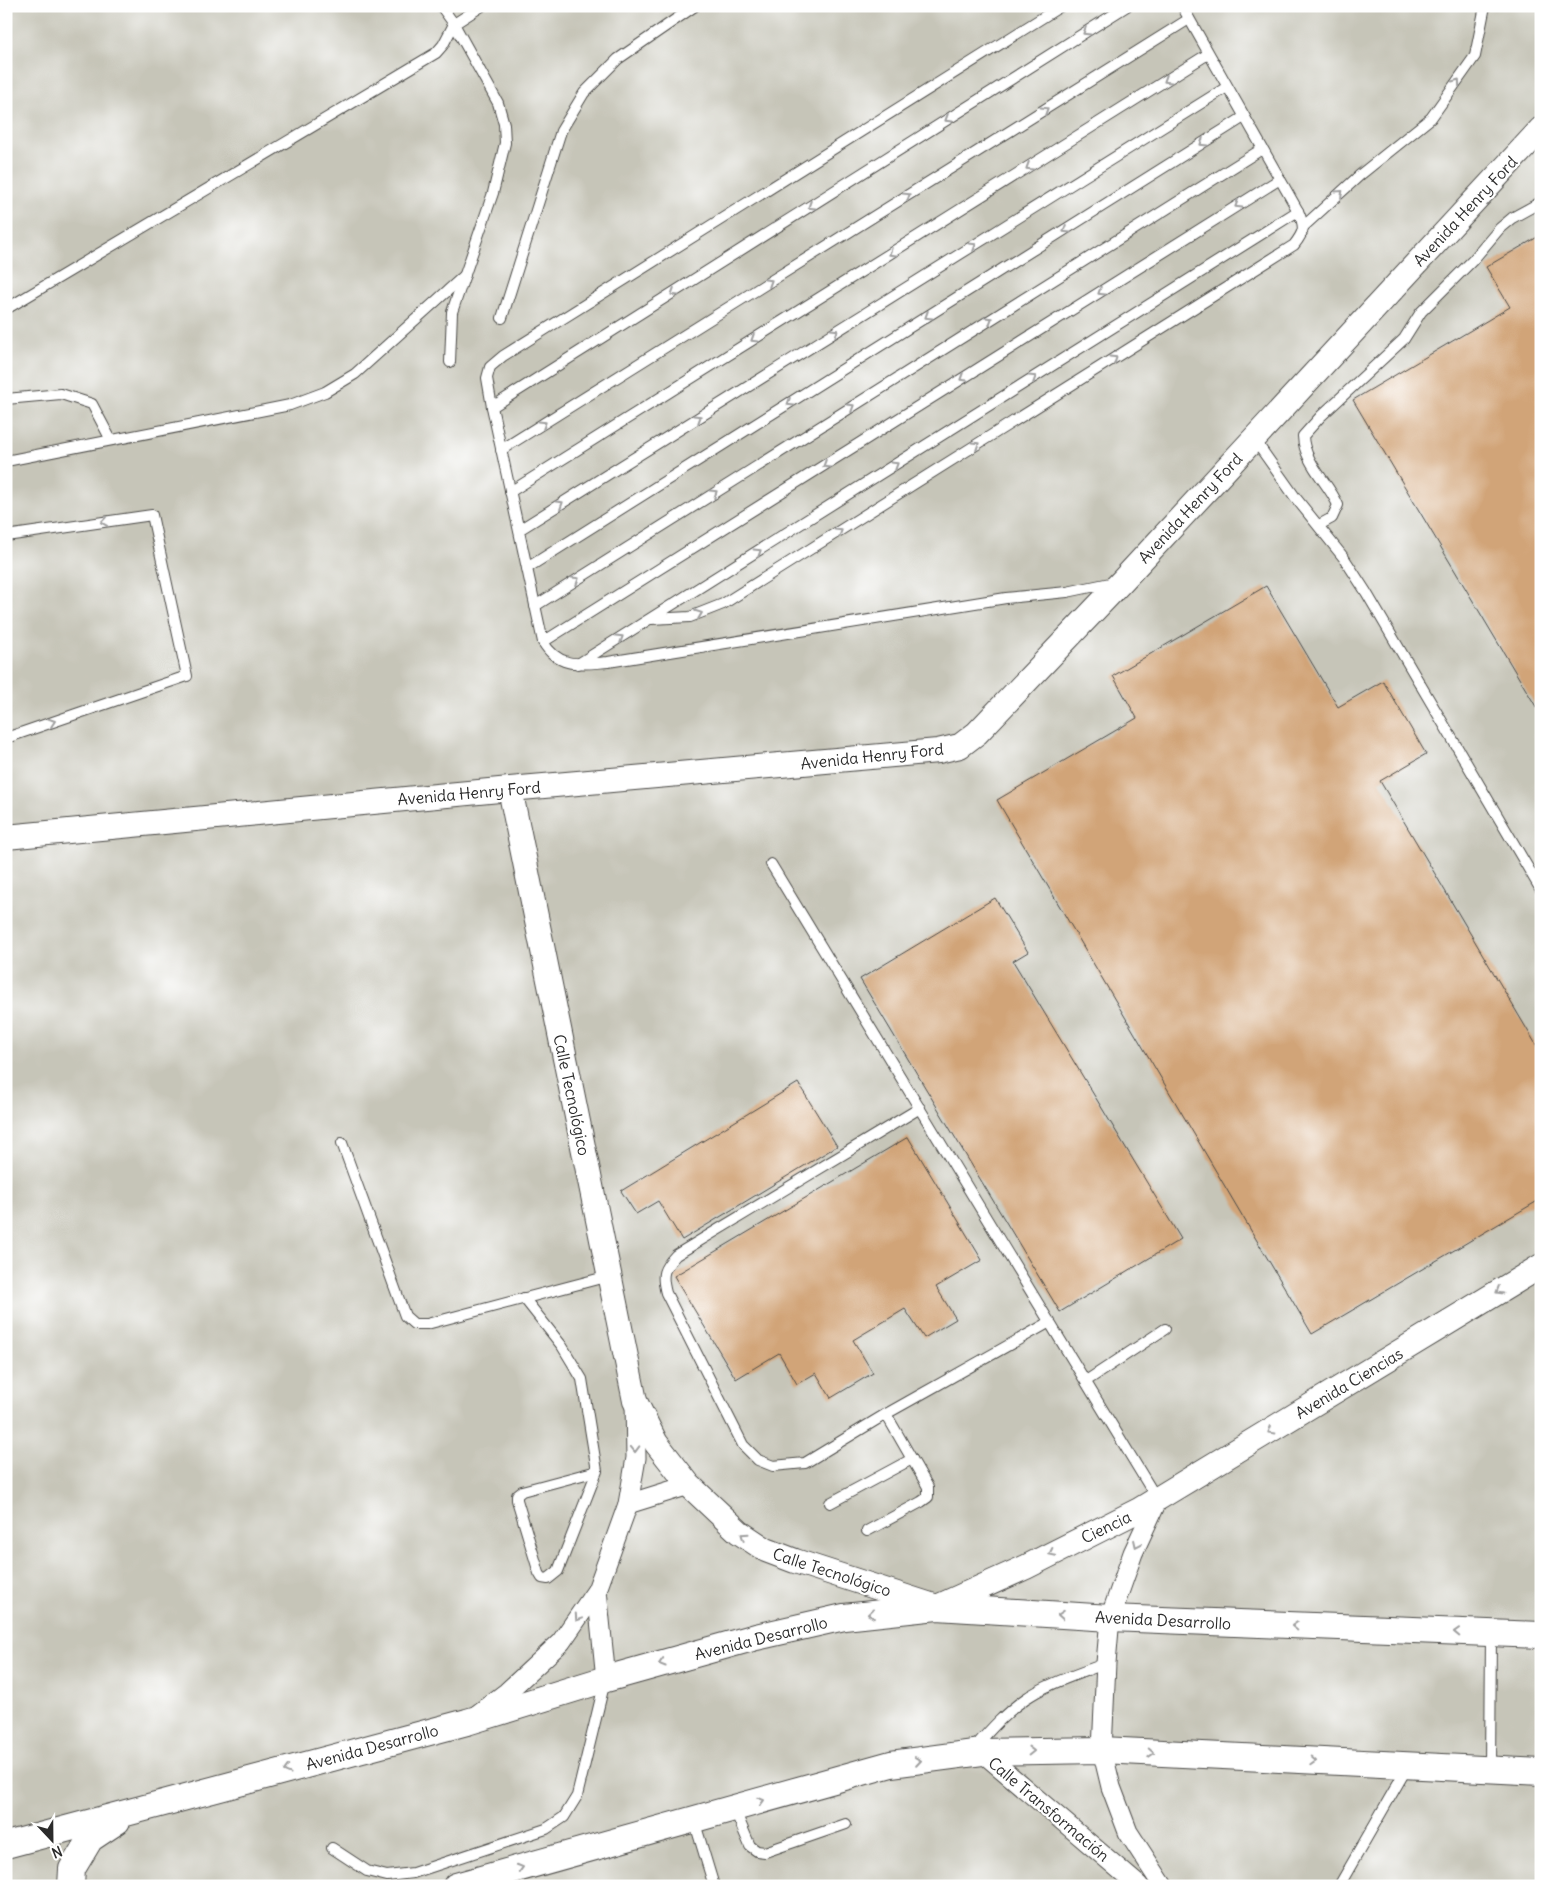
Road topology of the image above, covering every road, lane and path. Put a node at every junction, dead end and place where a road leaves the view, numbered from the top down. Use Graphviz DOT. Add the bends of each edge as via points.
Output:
graph roads {
  1 [pos="442,6"];
  2 [pos="482,6"];
  3 [pos="695,6"];
  4 [pos="1061,6"];
  5 [pos="1127,6"];
  6 [pos="1182,6"];
  7 [pos="1485,6"];
  8 [pos="1189,19"];
  9 [pos="454,24"];
  10 [pos="1208,54"];
  11 [pos="1227,87"];
  12 [pos="1244,118"];
  13 [pos="1541,129"];
  14 [pos="1262,149"];
  15 [pos="1280,179"];
  16 [pos="1541,202"];
  17 [pos="1298,211"];
  18 [pos="1304,226"];
  19 [pos="465,275"];
  20 [pos="6,309"];
  21 [pos="502,318"];
  22 [pos="450,362"];
  23 [pos="6,399"];
  24 [pos="492,407"];
  25 [pos="1254,439"];
  26 [pos="111,440"];
  27 [pos="501,450"];
  28 [pos="6,461"];
  29 [pos="510,492"];
  30 [pos="1319,525"];
  31 [pos="518,530"];
  32 [pos="6,536"];
  33 [pos="526,568"];
  34 [pos="1123,580"];
  35 [pos="535,606"];
  36 [pos="651,619"];
  37 [pos="543,642"];
  38 [pos="578,664"];
  39 [pos="6,738"];
  40 [pos="510,789"];
  41 [pos="6,826"];
  42 [pos="60,833"];
  43 [pos="6,837"];
  44 [pos="6,844"];
  45 [pos="771,864"];
  46 [pos="1541,890"];
  47 [pos="920,1108"];
  48 [pos="342,1143"];
  49 [pos="1541,1266"];
  50 [pos="609,1276"];
  51 [pos="524,1298"];
  52 [pos="1050,1322"];
  53 [pos="1165,1329"];
  54 [pos="1086,1381"];
  55 [pos="634,1401"];
  56 [pos="886,1414"];
  57 [pos="912,1459"];
  58 [pos="597,1471"];
  59 [pos="689,1485"];
  60 [pos="1158,1499"];
  61 [pos="830,1503"];
  62 [pos="628,1504"];
  63 [pos="867,1531"];
  64 [pos="597,1590"];
  65 [pos="937,1606"];
  66 [pos="1110,1618"];
  67 [pos="1491,1633"];
  68 [pos="1541,1635"];
  69 [pos="1106,1663"];
  70 [pos="606,1679"];
  71 [pos="467,1722"];
  72 [pos="1102,1750"];
  73 [pos="976,1753"];
  74 [pos="1408,1765"];
  75 [pos="1490,1769"];
  76 [pos="1541,1772"];
  77 [pos="734,1808"];
  78 [pos="130,1812"];
  79 [pos="694,1819"];
  80 [pos="846,1824"];
  81 [pos="6,1845"];
  82 [pos="332,1848"];
  83 [pos="71,1886"];
  84 [pos="456,1886"];
  85 [pos="714,1886"];
  86 [pos="1139,1886"];
  87 [pos="1163,1886"];
  88 [pos="1339,1886"];
  1 -- 9 [label="lane"];
  2 -- 9 [label="lane"];
  3 -- 21 [label="lane" via="618,59 584,93 561,131"];
  4 -- 24 [label="lane" via="503,356 490,367 488,378"];
  5 -- 24 [label="lane, one-way"];
  6 -- 8 [label="lane"];
  18 -- 7 [label="lane, one-way" via="1360,175 1431,118 1475,56"];
  8 -- 10 [label="lane"];
  27 -- 8 [label="lane, one-way"];
  9 -- 19 [label="lane" via="498,103 505,143 493,194"];
  9 -- 20 [label="lane" via="436,53"];
  10 -- 11 [label="lane"];
  10 -- 29 [label="lane, one-way"];
  11 -- 12 [label="lane"];
  31 -- 11 [label="lane, one-way"];
  12 -- 14 [label="lane"];
  12 -- 33 [label="lane, one-way"];
  13 -- 25 [label="street, Avenida Henry Ford"];
  14 -- 15 [label="lane"];
  35 -- 14 [label="lane, one-way"];
  15 -- 17 [label="lane"];
  15 -- 37 [label="lane, one-way"];
  16 -- 30 [label="lane" via="1500,228 1421,312 1404,339 1303,436 1306,455 1338,505 1332,518"];
  17 -- 18 [label="lane"];
  36 -- 17 [label="lane, one-way"];
  36 -- 18 [label="lane, one-way" via="690,617 723,604 1279,256 1294,245"];
  19 -- 22 [label="lane" via="452,312"];
  19 -- 26 [label="lane" via="355,374 325,392 290,405"];
  23 -- 26 [label="lane" via="61,394 92,404"];
  24 -- 27 [label="lane"];
  25 -- 30 [label="lane"];
  25 -- 34 [label="street, Avenida Henry Ford"];
  26 -- 28 [label="lane"];
  27 -- 29 [label="lane"];
  29 -- 31 [label="lane"];
  30 -- 46 [label="lane" via="1366,592"];
  31 -- 33 [label="lane"];
  39 -- 32 [label="lane, one-way" via="187,676 152,515"];
  33 -- 35 [label="lane"];
  34 -- 38 [label="lane" via="1067,592 1006,598 608,662"];
  34 -- 40 [label="street, Avenida Henry Ford" via="977,733 960,746 938,751"];
  35 -- 37 [label="lane"];
  38 -- 36 [label="lane, one-way"];
  37 -- 38 [label="lane" via="560,661"];
  40 -- 42 [label="street, Avenida Henry Ford"];
  40 -- 50 [label="street, Calle Tecnológico"];
  41 -- 42 [label="street, Avenida Henry Ford"];
  42 -- 43 [label="street, Avenida Henry Ford"];
  42 -- 44 [label="street, Avenida Henry Ford"];
  45 -- 47 [label="lane"];
  47 -- 52 [label="lane"];
  47 -- 56 [label="lane" via="676,1255 665,1266 662,1279 666,1293 743,1445 758,1460 773,1466 805,1463"];
  48 -- 51 [label="lane" via="405,1316 414,1324 427,1324"];
  49 -- 60 [label="street, Avenida Ciencias, one-way"];
  50 -- 51 [label="lane"];
  50 -- 55 [label="street, Calle Tecnológico"];
  51 -- 58 [label="lane" via="562,1346 582,1379"];
  52 -- 54 [label="lane"];
  52 -- 56 [label="lane"];
  53 -- 54 [label="lane"];
  54 -- 60 [label="lane"];
  55 -- 59 [label="street, Calle Tecnológico" via="656,1443"];
  55 -- 62 [label="street, Calle Tecnológico, one-way" via="636,1458"];
  56 -- 57 [label="lane"];
  57 -- 61 [label="lane"];
  57 -- 63 [label="lane" via="928,1487 928,1497"];
  58 -- 58 [label="lane" via="522,1491 518,1495 542,1578 548,1579 558,1571"];
  59 -- 62 [label="street"];
  65 -- 59 [label="street, Calle Tecnológico, one-way" via="766,1550 739,1532"];
  60 -- 65 [label="street, Ciencia, one-way" via="1026,1566"];
  60 -- 66 [label="street, Ciencia, one-way" via="1133,1553"];
  62 -- 64 [label="street, Calle Tecnológico"];
  64 -- 70 [label="street, Calle Tecnológico"];
  64 -- 71 [label="street, Calle Tecnológico, one-way" via="561,1642 507,1692"];
  66 -- 65 [label="main road, Avenida Desarrollo, one-way"];
  65 -- 70 [label="main road, Avenida Desarrollo, one-way" via="844,1617 756,1637"];
  67 -- 66 [label="main road, Avenida Desarrollo, one-way"];
  66 -- 69 [label="street, Ciencia"];
  67 -- 68 [label="main road, Avenida Desarrollo"];
  67 -- 75 [label="lane"];
  69 -- 72 [label="street, Calle Transformación"];
  69 -- 73 [label="lane" via="1026,1698 1002,1717"];
  70 -- 71 [label="main road, Avenida Desarrollo"];
  70 -- 82 [label="lane" via="578,1796 564,1817 546,1829 413,1873 388,1876 367,1871"];
  71 -- 78 [label="main road, Avenida Desarrollo, one-way"];
  73 -- 72 [label="main road, one-way"];
  72 -- 74 [label="main road, one-way"];
  72 -- 87 [label="street, Calle Transformación" via="1111,1787 1128,1832"];
  77 -- 73 [label="main road, one-way" via="892,1764"];
  73 -- 86 [label="street, Calle Transformación"];
  74 -- 75 [label="main road"];
  74 -- 88 [label="lane"];
  75 -- 76 [label="main road"];
  77 -- 79 [label="main road"];
  77 -- 80 [label="lane" via="750,1846 757,1851 765,1852"];
  78 -- 81 [label="main road, Avenida Desarrollo"];
  78 -- 83 [label="main road" via="90,1838 72,1869"];
  84 -- 79 [label="main road, one-way"];
  79 -- 85 [label="lane"];
}
